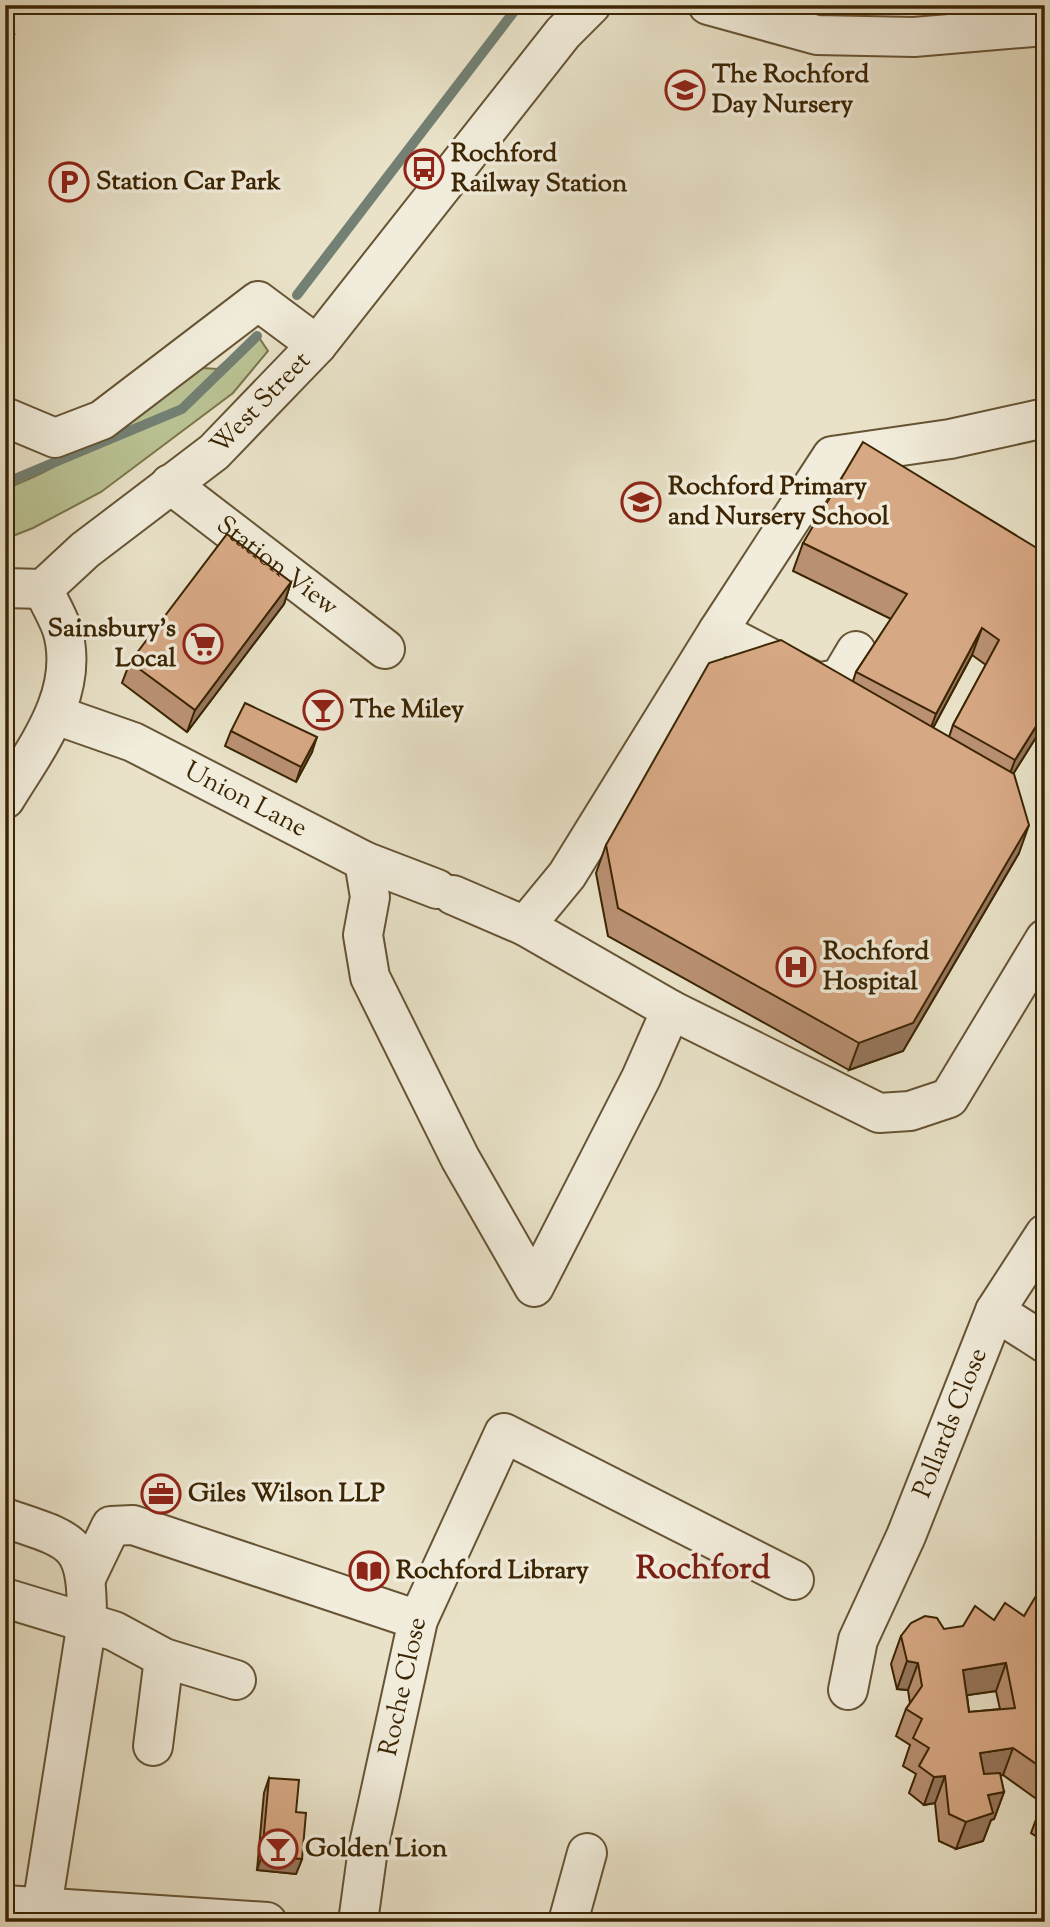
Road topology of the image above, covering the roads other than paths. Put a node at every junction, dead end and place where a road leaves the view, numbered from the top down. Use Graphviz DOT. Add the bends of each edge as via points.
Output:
graph roads {
  1 [pos="590,5"];
  2 [pos="708,5"];
  3 [pos="1045,26"];
  4 [pos="317,345"];
  5 [pos="1045,418"];
  6 [pos="14,432"];
  7 [pos="170,484"];
  8 [pos="5,588"];
  9 [pos="43,589"];
  10 [pos="718,631"];
  11 [pos="385,649"];
  12 [pos="856,651"];
  13 [pos="56,715"];
  14 [pos="5,799"];
  15 [pos="364,861"];
  16 [pos="525,926"];
  17 [pos="1045,939"];
  18 [pos="671,1010"];
  19 [pos="1045,1234"];
  20 [pos="995,1311"];
  21 [pos="1045,1343"];
  22 [pos="5,1518"];
  23 [pos="87,1576"];
  24 [pos="794,1580"];
  25 [pos="5,1598"];
  26 [pos="418,1620"];
  27 [pos="87,1622"];
  28 [pos="164,1658"];
  29 [pos="236,1679"];
  30 [pos="848,1690"];
  31 [pos="153,1746"];
  32 [pos="587,1853"];
  33 [pos="24,1906"];
  34 [pos="267,1922"];
  35 [pos="358,1922"];
  36 [pos="568,1922"];
  1 -- 4 [label="street, West Street" via="563,33"];
  2 -- 3 [label="street" via="817,35 914,37"];
  4 -- 6 [label="street" via="258,301 102,420 55,438"];
  4 -- 7 [label="street, West Street" via="214,452"];
  5 -- 10 [label="street" via="950,439 832,456"];
  7 -- 9 [label="street, West Street"];
  7 -- 11 [label="street, Station View"];
  8 -- 9 [label="street"];
  9 -- 13 [label="street" via="62,629 67,668"];
  10 -- 12 [label="street" via="818,683 840,678"];
  10 -- 16 [label="street" via="567,875"];
  13 -- 14 [label="street"];
  13 -- 15 [label="street, Union Lane" via="133,741"];
  15 -- 16 [label="street, Union Lane"];
  15 -- 18 [label="street" via="370,897 363,934 370,977 460,1158 534,1287"];
  16 -- 18 [label="street, Union Lane"];
  17 -- 18 [label="street, Union Lane" via="949,1098 910,1111 879,1113"];
  19 -- 20 [label="street, Pollards Close"];
  20 -- 21 [label="street, Pollards Close"];
  20 -- 30 [label="street, Pollards Close" via="906,1536 858,1640"];
  22 -- 23 [label="street" via="52,1534 77,1549"];
  23 -- 26 [label="street" via="111,1526 133,1525"];
  23 -- 27 [label="street"];
  24 -- 26 [label="street, Roche Close" via="504,1433"];
  25 -- 27 [label="street"];
  26 -- 35 [label="street, Roche Close" via="368,1849"];
  27 -- 28 [label="street" via="145,1645"];
  27 -- 33 [label="street"];
  28 -- 29 [label="street"];
  28 -- 31 [label="street"];
  32 -- 36 [label="street"];
  33 -- 34 [label="street"];
}
